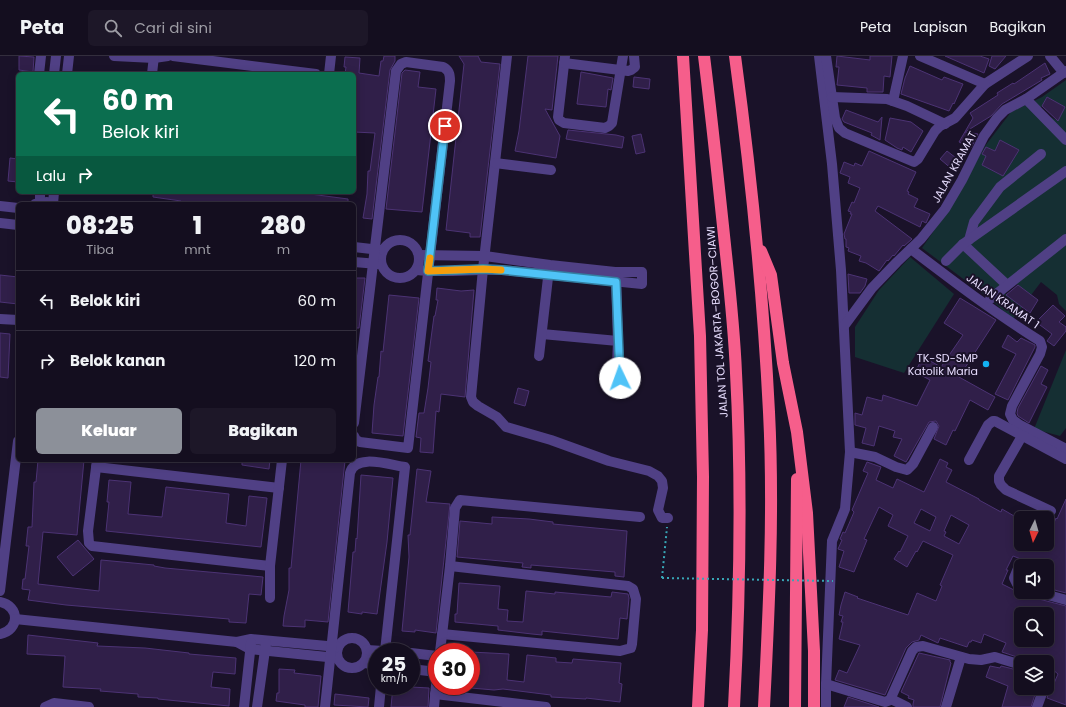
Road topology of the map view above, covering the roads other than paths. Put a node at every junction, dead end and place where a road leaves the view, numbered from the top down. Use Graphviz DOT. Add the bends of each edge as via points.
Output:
graph roads {
  1 [pos="41,56"];
  2 [pos="56,56"];
  3 [pos="69,56"];
  4 [pos="114,56"];
  5 [pos="168,56"];
  6 [pos="173,56"];
  7 [pos="330,56"];
  8 [pos="507,56"];
  9 [pos="622,56"];
  10 [pos="634,56"];
  11 [pos="683,56"];
  12 [pos="704,56"];
  13 [pos="735,56"];
  14 [pos="819,56"];
  15 [pos="826,56"];
  16 [pos="904,56"];
  17 [pos="920,56"];
  18 [pos="1028,56"];
  19 [pos="1050,56"];
  20 [pos="154,57"];
  21 [pos="564,59"];
  22 [pos="620,70"];
  23 [pos="39,72"];
  24 [pos="54,72"];
  25 [pos="67,72"];
  26 [pos="152,72"];
  27 [pos="300,72"];
  28 [pos="329,72"];
  29 [pos="1065,72"];
  30 [pos="985,84"];
  31 [pos="832,96"];
  32 [pos="1026,99"];
  33 [pos="894,101"];
  34 [pos="945,124"];
  35 [pos="1066,140"];
  36 [pos="1041,154"];
  37 [pos="495,163"];
  38 [pos="551,170"];
  39 [pos="1066,171"];
  40 [pos="0,206"];
  41 [pos="16,208"];
  42 [pos="0,223"];
  43 [pos="16,224"];
  44 [pos="756,238"];
  45 [pos="1066,239"];
  46 [pos="966,242"];
  47 [pos="356,247"];
  48 [pos="911,249"];
  49 [pos="378,250"];
  50 [pos="425,255"];
  51 [pos="485,256"];
  52 [pos="946,261"];
  53 [pos="356,262"];
  54 [pos="377,264"];
  55 [pos="483,269"];
  56 [pos="417,270"];
  57 [pos="549,270"];
  58 [pos="428,271"];
  59 [pos="615,272"];
  60 [pos="616,282"];
  61 [pos="1007,285"];
  62 [pos="990,299"];
  63 [pos="0,319"];
  64 [pos="16,320"];
  65 [pos="844,326"];
  66 [pos="542,334"];
  67 [pos="618,341"];
  68 [pos="539,356"];
  69 [pos="618,390"];
  70 [pos="356,409"];
  71 [pos="932,426"];
  72 [pos="797,432"];
  73 [pos="1022,436"];
  74 [pos="356,440"];
  75 [pos="1066,449"];
  76 [pos="850,452"];
  77 [pos="16,458"];
  78 [pos="1066,459"];
  79 [pos="969,460"];
  80 [pos="282,462"];
  81 [pos="96,464"];
  82 [pos="279,488"];
  83 [pos="1051,511"];
  84 [pos="640,517"];
  85 [pos="668,518"];
  86 [pos="270,566"];
  87 [pos="450,566"];
  88 [pos="0,591"];
  89 [pos="1054,597"];
  90 [pos="270,598"];
  91 [pos="1066,600"];
  92 [pos="0,602"];
  93 [pos="15,619"];
  94 [pos="0,634"];
  95 [pos="442,634"];
  96 [pos="266,640"];
  97 [pos="386,643"];
  98 [pos="441,643"];
  99 [pos="251,644"];
  100 [pos="334,646"];
  101 [pos="265,650"];
  102 [pos="367,650"];
  103 [pos="961,657"];
  104 [pos="333,658"];
  105 [pos="365,663"];
  106 [pos="1014,663"];
  107 [pos="368,664"];
  108 [pos="826,684"];
  109 [pos="380,695"];
  110 [pos="435,695"];
  111 [pos="444,695"];
  112 [pos="1041,695"];
  113 [pos="891,699"];
  114 [pos="45,707"];
  115 [pos="89,707"];
  116 [pos="244,707"];
  117 [pos="257,707"];
  118 [pos="324,707"];
  119 [pos="379,707"];
  120 [pos="434,707"];
  121 [pos="546,707"];
  122 [pos="698,707"];
  123 [pos="734,707"];
  124 [pos="764,707"];
  125 [pos="795,707"];
  126 [pos="814,707"];
  127 [pos="826,707"];
  128 [pos="907,707"];
  129 [pos="946,707"];
  130 [pos="1037,707"];
  1 -- 23 [label="street"];
  2 -- 24 [label="street"];
  3 -- 25 [label="street"];
  4 -- 20 [label="street"];
  5 -- 20 [label="street"];
  6 -- 27 [label="street"];
  7 -- 28 [label="street"];
  8 -- 37 [label="street"];
  9 -- 22 [label="street"];
  10 -- 22 [label="street" via="634,69"];
  11 -- 122 [label="highway" via="700,336 703,485 702,630"];
  12 -- 123 [label="highway, JALAN TOL JAKARTA–BOGOR–CIAWI" via="727,261 736,372 739,471"];
  13 -- 44 [label="highway"];
  14 -- 65 [label="street" via="832,164"];
  15 -- 31 [label="street"];
  16 -- 33 [label="street"];
  17 -- 30 [label="street"];
  18 -- 30 [label="street"];
  19 -- 29 [label="street"];
  20 -- 26 [label="street"];
  21 -- 22 [label="street"];
  21 -- 22 [label="street" via="558,117 558,120 564,123 605,128 609,126 612,123"];
  29 -- 32 [label="street, JALAN KRAMAT"];
  30 -- 34 [label="street" via="960,113"];
  31 -- 33 [label="street"];
  31 -- 34 [label="street" via="837,124 842,130 910,161 917,161 931,136"];
  32 -- 35 [label="street"];
  32 -- 48 [label="street, JALAN KRAMAT" via="1005,110 997,118 984,136 945,209"];
  33 -- 34 [label="street"];
  36 -- 46 [label="street" via="1000,187 974,222"];
  37 -- 38 [label="street"];
  37 -- 51 [label="street"];
  39 -- 46 [label="street"];
  40 -- 41 [label="street"];
  42 -- 43 [label="street"];
  44 -- 72 [label="highway" via="771,275 783,363"];
  44 -- 124 [label="highway" via="769,413 770,532"];
  45 -- 61 [label="street"];
  46 -- 52 [label="street"];
  46 -- 61 [label="street"];
  47 -- 49 [label="street"];
  48 -- 65 [label="street, JALAN KRAMAT" via="872,288"];
  48 -- 75 [label="street, JALAN KRAMAT 1" via="1005,322 1040,341 1040,354 1010,414 1020,425"];
  49 -- 50 [label="street" via="391,242 402,240 413,244"];
  49 -- 50 [label="street" via="394,78 398,67 406,62 442,67 448,69 450,75"];
  49 -- 54 [label="street"];
  50 -- 51 [label="street"];
  50 -- 56 [label="street"];
  50 -- 58 [label="street"];
  51 -- 55 [label="street"];
  51 -- 57 [label="street"];
  53 -- 54 [label="street"];
  54 -- 56 [label="street" via="396,278 404,278"];
  54 -- 70 [label="street"];
  55 -- 57 [label="street"];
  55 -- 58 [label="street"];
  55 -- 85 [label="street" via="471,397 473,402 497,417 506,427 544,437 658,476 663,488 658,510 662,518"];
  56 -- 58 [label="street"];
  57 -- 59 [label="street"];
  57 -- 60 [label="street"];
  57 -- 66 [label="street"];
  58 -- 74 [label="street" via="408,448"];
  59 -- 60 [label="street"];
  59 -- 60 [label="street" via="642,272 642,284"];
  60 -- 67 [label="street"];
  61 -- 62 [label="street"];
  63 -- 64 [label="street"];
  65 -- 76 [label="street"];
  66 -- 67 [label="street"];
  66 -- 68 [label="street"];
  67 -- 69 [label="street"];
  71 -- 76 [label="street" via="913,464 907,470 875,457"];
  72 -- 125 [label="highway"];
  72 -- 126 [label="highway" via="807,513 814,651"];
  73 -- 78 [label="street"];
  73 -- 79 [label="street" via="995,422 990,422"];
  73 -- 83 [label="street" via="999,476 999,481 1006,490"];
  76 -- 108 [label="street" via="845,509 832,540"];
  77 -- 88 [label="street"];
  80 -- 82 [label="street"];
  81 -- 82 [label="street"];
  81 -- 86 [label="street" via="88,531 89,543 92,546"];
  82 -- 86 [label="street"];
  84 -- 87 [label="street" via="460,500 455,508"];
  86 -- 90 [label="street"];
  87 -- 95 [label="street"];
  87 -- 95 [label="street" via="628,586 633,589 636,599 632,644 626,651 620,651"];
  89 -- 91 [label="street"];
  92 -- 93 [label="street" via="10,607"];
  93 -- 94 [label="street" via="12,627"];
  93 -- 99 [label="street"];
  95 -- 98 [label="street"];
  96 -- 99 [label="street"];
  96 -- 100 [label="street"];
  96 -- 101 [label="street"];
  97 -- 100 [label="street" via="405,467 364,461 354,465 350,473"];
  99 -- 101 [label="street"];
  99 -- 116 [label="street"];
  100 -- 102 [label="street" via="350,638 364,643"];
  100 -- 104 [label="street" via="336,652"];
  101 -- 104 [label="street"];
  101 -- 117 [label="street"];
  102 -- 105 [label="street"];
  103 -- 106 [label="street" via="977,660 994,657"];
  103 -- 113 [label="street" via="923,646 916,647"];
  103 -- 129 [label="street"];
  104 -- 105 [label="street" via="350,669 358,668"];
  104 -- 118 [label="street"];
  105 -- 107 [label="street"];
  108 -- 113 [label="street" via="885,702"];
  108 -- 127 [label="street"];
  109 -- 119 [label="street"];
  110 -- 120 [label="street"];
  111 -- 121 [label="street"];
  112 -- 130 [label="street"];
  113 -- 128 [label="street"];
  114 -- 115 [label="street" via="54,703"];
}
